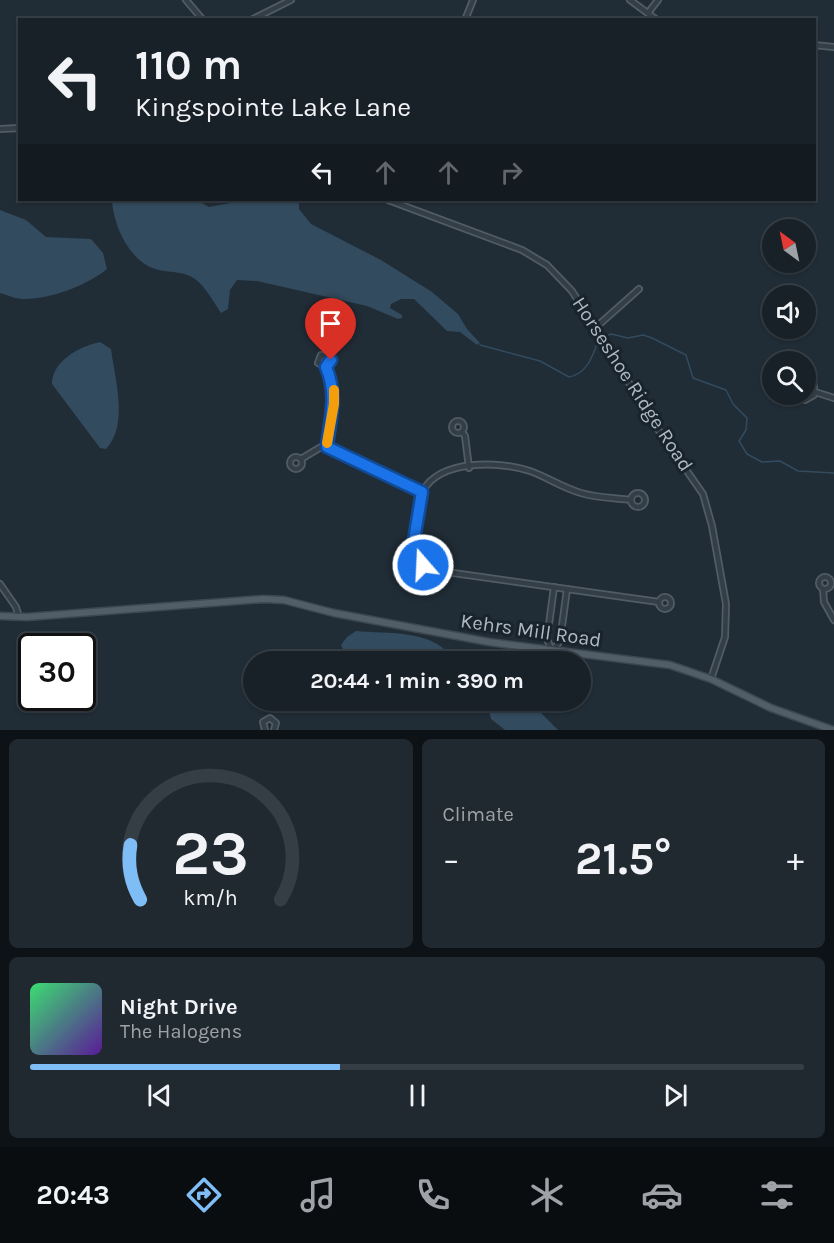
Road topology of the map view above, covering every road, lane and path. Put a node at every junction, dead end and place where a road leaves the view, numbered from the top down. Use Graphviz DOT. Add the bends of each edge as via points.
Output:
graph roads {
  1 [pos="186,0"];
  2 [pos="291,0"];
  3 [pos="473,0"];
  4 [pos="630,0"];
  5 [pos="658,0"];
  6 [pos="648,13"];
  7 [pos="201,18"];
  8 [pos="255,18"];
  9 [pos="466,18"];
  10 [pos="654,18"];
  11 [pos="816,45"];
  12 [pos="834,47"];
  13 [pos="18,128"];
  14 [pos="0,129"];
  15 [pos="390,201"];
  16 [pos="402,201"];
  17 [pos="400,205"];
  18 [pos="639,289"];
  19 [pos="594,329"];
  20 [pos="326,367"];
  21 [pos="816,392"];
  22 [pos="834,398"];
  23 [pos="462,432"];
  24 [pos="327,447"];
  25 [pos="301,459"];
  26 [pos="469,468"];
  27 [pos="422,492"];
  28 [pos="631,500"];
  29 [pos="0,584"];
  30 [pos="554,587"];
  31 [pos="823,589"];
  32 [pos="567,590"];
  33 [pos="659,602"];
  34 [pos="0,616"];
  35 [pos="19,617"];
  36 [pos="834,620"];
  37 [pos="552,651"];
  38 [pos="591,655"];
  39 [pos="711,679"];
  40 [pos="277,729"];
  41 [pos="265,730"];
  42 [pos="833,730"];
  1 -- 7 [label="street"];
  2 -- 8 [label="street"];
  3 -- 9 [label="street"];
  4 -- 6 [label="street"];
  5 -- 6 [label="street"];
  6 -- 10 [label="street"];
  11 -- 12 [label="street"];
  13 -- 14 [label="street"];
  15 -- 17 [label="street, Horseshoe Ridge Road"];
  16 -- 17 [label="street"];
  17 -- 19 [label="street, Horseshoe Ridge Road" via="522,250 547,265 572,291"];
  18 -- 19 [label="street"];
  19 -- 39 [label="street, Horseshoe Ridge Road" via="703,494 726,603 725,637"];
  20 -- 24 [label="street" via="334,397"];
  21 -- 22 [label="street"];
  23 -- 26 [label="street"];
  24 -- 25 [label="street" via="314,449"];
  24 -- 27 [label="street"];
  26 -- 27 [label="street" via="442,472"];
  26 -- 28 [label="street" via="515,468 583,494"];
  27 -- 30 [label="street" via="413,546 423,565 441,572"];
  29 -- 35 [label="street"];
  30 -- 32 [label="street"];
  30 -- 37 [label="street" via="547,639"];
  31 -- 36 [label="street" via="824,602"];
  32 -- 33 [label="street"];
  32 -- 37 [label="street" via="560,641"];
  34 -- 35 [label="main road, Kehrs Mill Road"];
  35 -- 37 [label="main road, Kehrs Mill Road" via="284,600 414,629"];
  38 -- 39 [label="main road, Kehrs Mill Road" via="655,662"];
  39 -- 42 [label="main road, Kehrs Mill Road" via="771,708"];
  40 -- 41 [label="street" via="276,721 268,718 263,722"];
}
